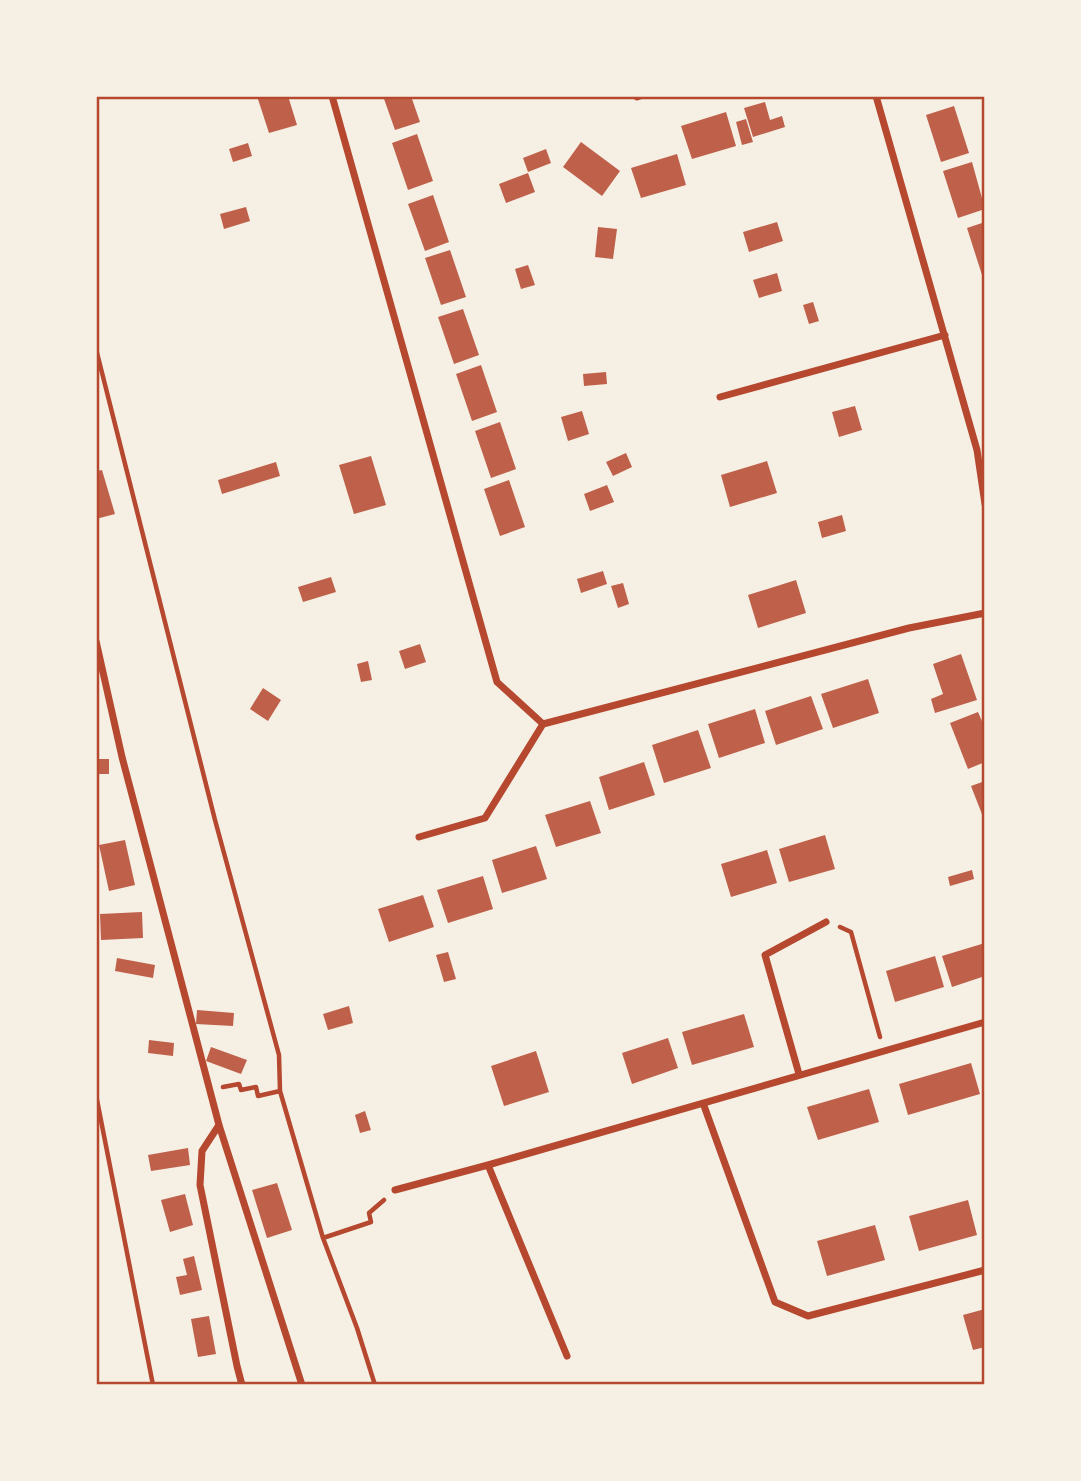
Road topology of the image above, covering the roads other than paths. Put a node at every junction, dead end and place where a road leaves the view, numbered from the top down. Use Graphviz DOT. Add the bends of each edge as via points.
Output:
graph roads {
  1 [pos="332,96"];
  2 [pos="876,96"];
  3 [pos="945,335"];
  4 [pos="720,397"];
  5 [pos="985,504"];
  6 [pos="985,613"];
  7 [pos="96,642"];
  8 [pos="543,724"];
  9 [pos="419,837"];
  10 [pos="826,922"];
  11 [pos="985,1022"];
  12 [pos="799,1074"];
  13 [pos="703,1103"];
  14 [pos="219,1125"];
  15 [pos="488,1166"];
  16 [pos="395,1190"];
  17 [pos="985,1270"];
  18 [pos="567,1356"];
  19 [pos="242,1385"];
  20 [pos="302,1385"];
  1 -- 8 [label="street" via="497,682"];
  2 -- 3 [label="street"];
  3 -- 4 [label="street"];
  3 -- 5 [label="street" via="977,450"];
  6 -- 8 [label="street" via="909,628"];
  7 -- 14 [label="street"];
  8 -- 9 [label="street" via="485,818"];
  10 -- 12 [label="street" via="765,955"];
  11 -- 12 [label="street"];
  12 -- 13 [label="street"];
  13 -- 15 [label="street"];
  13 -- 17 [label="street" via="775,1302 808,1316"];
  14 -- 19 [label="street" via="202,1151 200,1185"];
  14 -- 20 [label="street"];
  15 -- 16 [label="street"];
  15 -- 18 [label="street"];
}
